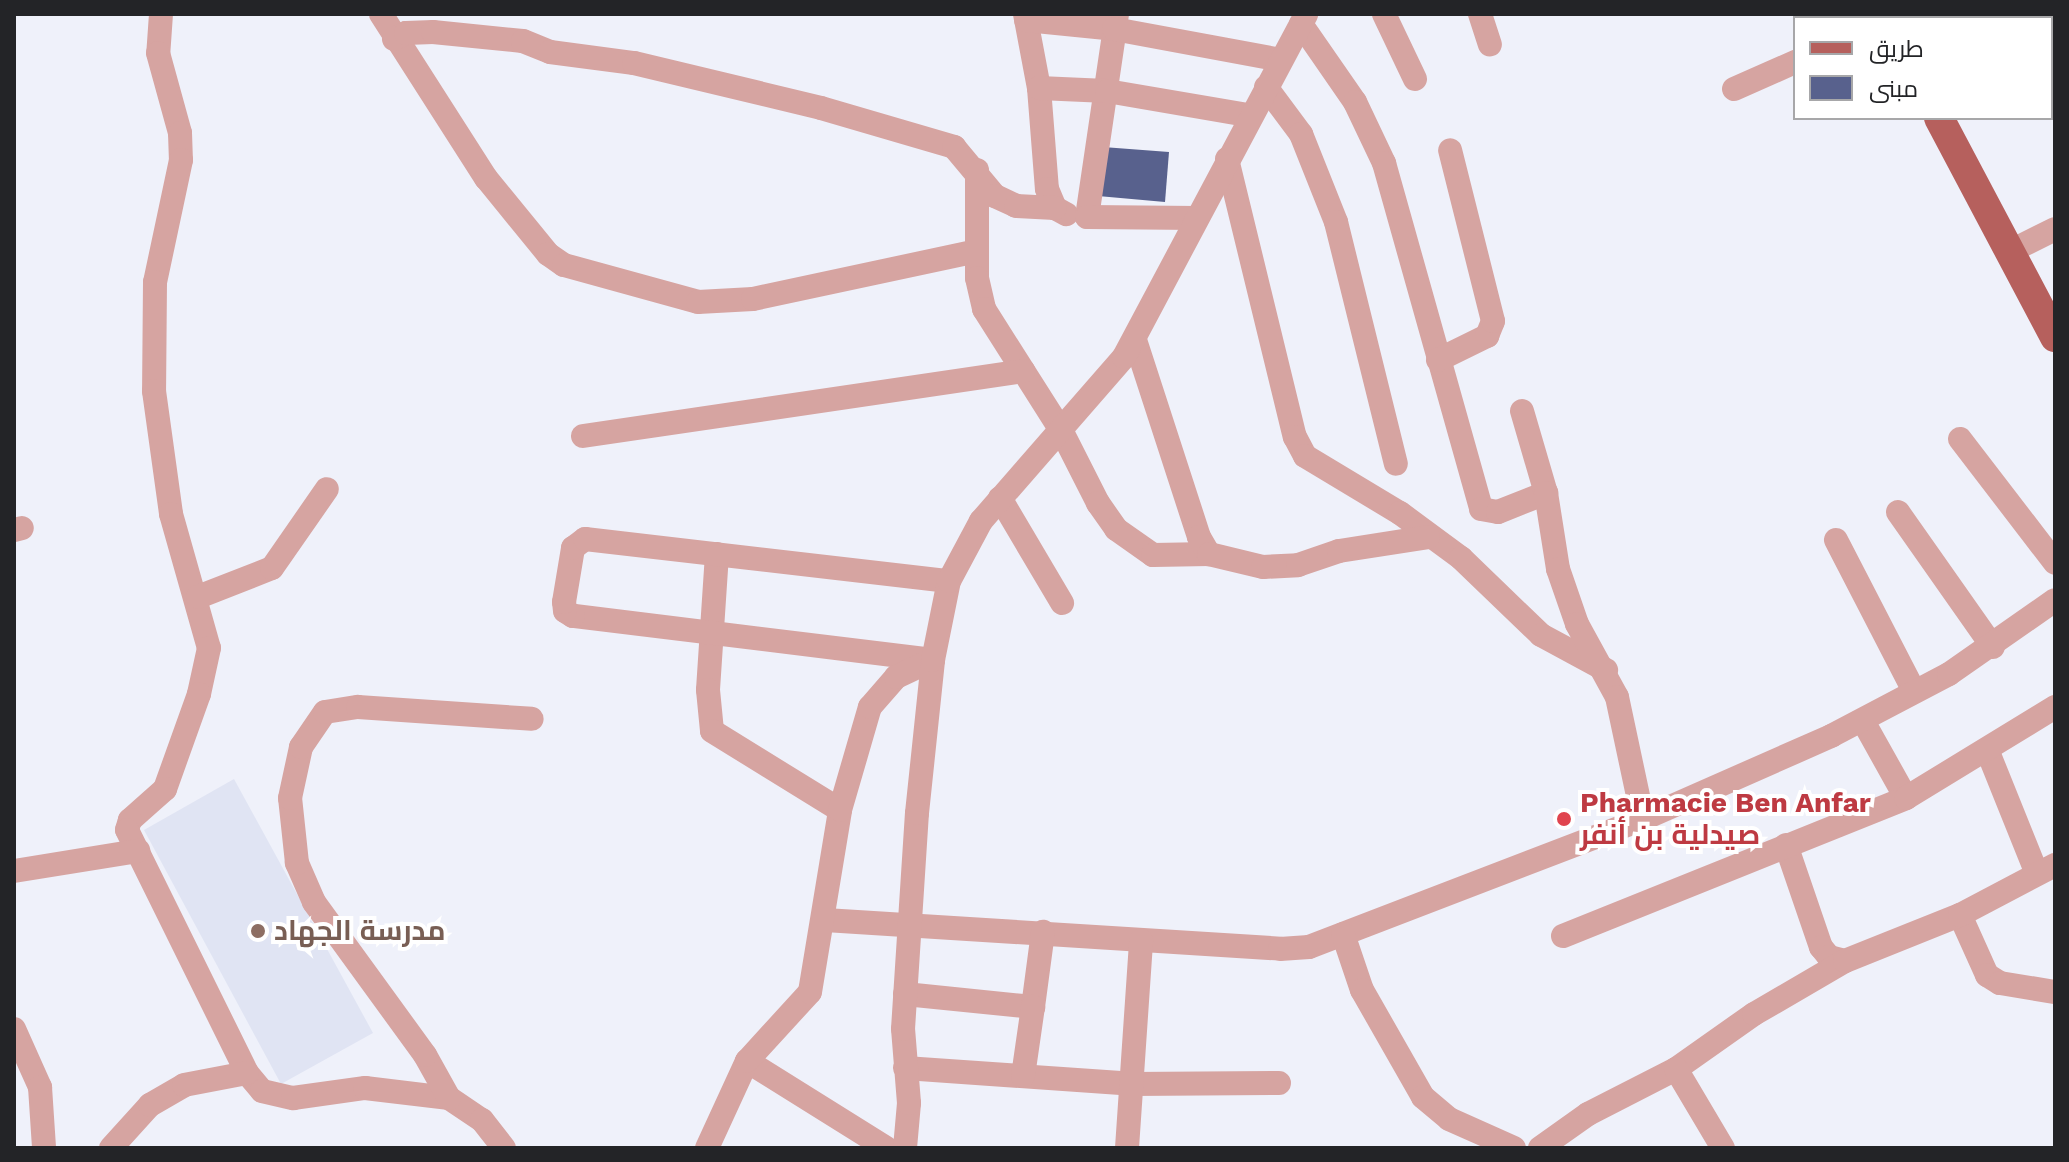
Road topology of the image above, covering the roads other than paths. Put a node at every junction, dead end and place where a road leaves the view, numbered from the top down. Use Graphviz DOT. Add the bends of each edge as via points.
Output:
graph roads {
  1 [pos="161,14"];
  2 [pos="381,14"];
  3 [pos="1384,14"];
  4 [pos="1480,14"];
  5 [pos="1025,17"];
  6 [pos="1303,19"];
  7 [pos="1115,21"];
  8 [pos="394,39"];
  9 [pos="1490,44"];
  10 [pos="1281,60"];
  11 [pos="1793,63"];
  12 [pos="1415,79"];
  13 [pos="1266,87"];
  14 [pos="1039,88"];
  15 [pos="1734,89"];
  16 [pos="1107,91"];
  17 [pos="1248,115"];
  18 [pos="1940,120"];
  19 [pos="1450,150"];
  20 [pos="1227,159"];
  21 [pos="977,170"];
  22 [pos="1055,208"];
  23 [pos="1087,217"];
  24 [pos="1197,218"];
  25 [pos="2055,229"];
  26 [pos="976,251"];
  27 [pos="2009,252"];
  28 [pos="2055,337"];
  29 [pos="1135,340"];
  30 [pos="1438,360"];
  31 [pos="1023,371"];
  32 [pos="1522,411"];
  33 [pos="1062,432"];
  34 [pos="583,436"];
  35 [pos="1960,439"];
  36 [pos="1396,464"];
  37 [pos="327,489"];
  38 [pos="1546,493"];
  39 [pos="1000,498"];
  40 [pos="1898,512"];
  41 [pos="1428,537"];
  42 [pos="1836,540"];
  43 [pos="717,554"];
  44 [pos="1209,554"];
  45 [pos="2055,563"];
  46 [pos="949,581"];
  47 [pos="198,597"];
  48 [pos="2055,600"];
  49 [pos="1062,603"];
  50 [pos="714,633"];
  51 [pos="1993,647"];
  52 [pos="933,660"];
  53 [pos="1606,670"];
  54 [pos="1914,691"];
  55 [pos="2055,707"];
  56 [pos="532,719"];
  57 [pos="1863,721"];
  58 [pos="1988,752"];
  59 [pos="1906,798"];
  60 [pos="840,810"];
  61 [pos="1643,819"];
  62 [pos="1786,845"];
  63 [pos="138,851"];
  64 [pos="2046,870"];
  65 [pos="14,871"];
  66 [pos="1960,915"];
  67 [pos="825,920"];
  68 [pos="909,921"];
  69 [pos="1043,932"];
  70 [pos="1343,934"];
  71 [pos="1563,936"];
  72 [pos="1141,940"];
  73 [pos="1845,961"];
  74 [pos="2055,992"];
  75 [pos="905,994"];
  76 [pos="1033,1007"];
  77 [pos="14,1029"];
  78 [pos="747,1061"];
  79 [pos="905,1068"];
  80 [pos="1676,1069"];
  81 [pos="247,1073"];
  82 [pos="1023,1076"];
  83 [pos="1279,1083"];
  84 [pos="1131,1084"];
  85 [pos="449,1098"];
  86 [pos="44,1148"];
  87 [pos="111,1148"];
  88 [pos="504,1148"];
  89 [pos="707,1148"];
  90 [pos="886,1148"];
  91 [pos="905,1148"];
  92 [pos="1127,1148"];
  93 [pos="1514,1148"];
  94 [pos="1540,1148"];
  95 [pos="1723,1148"];
  1 -- 47 [label="street" via="158,53 180,133 181,160 155,282 154,391 171,514"];
  2 -- 8 [label="street"];
  3 -- 12 [label="street"];
  4 -- 9 [label="street"];
  5 -- 7 [label="street"];
  5 -- 14 [label="street"];
  6 -- 10 [label="street"];
  6 -- 30 [label="street" via="1381,153"];
  7 -- 10 [label="street"];
  7 -- 16 [label="street"];
  8 -- 21 [label="street" via="406,33 482,34 550,52 634,63 954,147"];
  8 -- 26 [label="street" via="486,178 548,254 575,269 698,302 753,299"];
  10 -- 13 [label="street"];
  11 -- 15 [label="street"];
  13 -- 17 [label="street"];
  13 -- 36 [label="street" via="1301,134 1324,185"];
  14 -- 16 [label="street"];
  14 -- 22 [label="street" via="1047,189"];
  16 -- 17 [label="street"];
  16 -- 23 [label="street"];
  17 -- 20 [label="street"];
  18 -- 27 [label="main road"];
  19 -- 30 [label="street" via="1493,326 1487,336"];
  20 -- 24 [label="street"];
  20 -- 41 [label="street" via="1295,437 1305,456 1400,513"];
  21 -- 22 [label="street" via="995,196 1016,206"];
  21 -- 26 [label="street"];
  22 -- 23 [label="street"];
  23 -- 24 [label="street"];
  24 -- 29 [label="street"];
  25 -- 27 [label="street"];
  26 -- 31 [label="street" via="984,309"];
  27 -- 28 [label="main road"];
  29 -- 33 [label="street"];
  29 -- 44 [label="street"];
  30 -- 38 [label="street" via="1482,511 1504,511"];
  31 -- 33 [label="street"];
  31 -- 34 [label="street"];
  32 -- 38 [label="street"];
  33 -- 39 [label="street"];
  33 -- 44 [label="street" via="1116,529 1153,555"];
  35 -- 45 [label="street"];
  37 -- 47 [label="street" via="272,568"];
  38 -- 53 [label="street" via="1558,569 1571,610"];
  39 -- 46 [label="street"];
  39 -- 49 [label="street"];
  40 -- 51 [label="street"];
  41 -- 44 [label="street" via="1339,551 1298,565 1263,567"];
  41 -- 53 [label="street" via="1482,576 1525,624"];
  42 -- 54 [label="street"];
  43 -- 46 [label="street"];
  43 -- 50 [label="street"];
  43 -- 50 [label="street" via="585,539 573,548 564,602 565,611 573,616"];
  46 -- 52 [label="street"];
  47 -- 63 [label="street" via="209,648 199,694 165,789 127,824"];
  48 -- 51 [label="street"];
  50 -- 52 [label="street"];
  50 -- 60 [label="street" via="708,690 712,731"];
  51 -- 54 [label="street"];
  52 -- 60 [label="street" via="896,677 877,694 859,735"];
  52 -- 68 [label="street"];
  53 -- 61 [label="street" via="1623,720"];
  54 -- 57 [label="street"];
  55 -- 58 [label="street"];
  56 -- 85 [label="street" via="358,707 325,712 301,747 290,798 297,863 314,902 425,1055"];
  57 -- 59 [label="street"];
  57 -- 61 [label="street"];
  58 -- 59 [label="street"];
  58 -- 64 [label="street"];
  59 -- 62 [label="street"];
  60 -- 67 [label="street"];
  61 -- 70 [label="street"];
  62 -- 71 [label="street"];
  62 -- 73 [label="street" via="1821,947 1829,957"];
  63 -- 65 [label="street"];
  63 -- 81 [label="street"];
  64 -- 66 [label="street"];
  66 -- 73 [label="street"];
  66 -- 74 [label="street" via="1987,975 2000,983"];
  67 -- 68 [label="street"];
  67 -- 78 [label="street" via="807,999"];
  68 -- 69 [label="street"];
  68 -- 75 [label="street"];
  69 -- 72 [label="street"];
  69 -- 76 [label="street"];
  70 -- 72 [label="street" via="1299,949"];
  70 -- 93 [label="street" via="1362,990 1423,1097 1449,1119"];
  72 -- 84 [label="street"];
  73 -- 80 [label="street" via="1754,1014"];
  75 -- 76 [label="street"];
  75 -- 79 [label="street"];
  76 -- 82 [label="street"];
  77 -- 86 [label="street" via="40,1087"];
  78 -- 89 [label="street"];
  78 -- 90 [label="street"];
  79 -- 82 [label="street"];
  79 -- 91 [label="street"];
  80 -- 94 [label="street" via="1588,1114"];
  80 -- 95 [label="street"];
  81 -- 85 [label="street" via="262,1091 281,1098 365,1088"];
  81 -- 87 [label="street" via="184,1085 150,1105"];
  82 -- 84 [label="street"];
  83 -- 84 [label="street"];
  84 -- 92 [label="street"];
  85 -- 88 [label="street" via="482,1120"];
}
